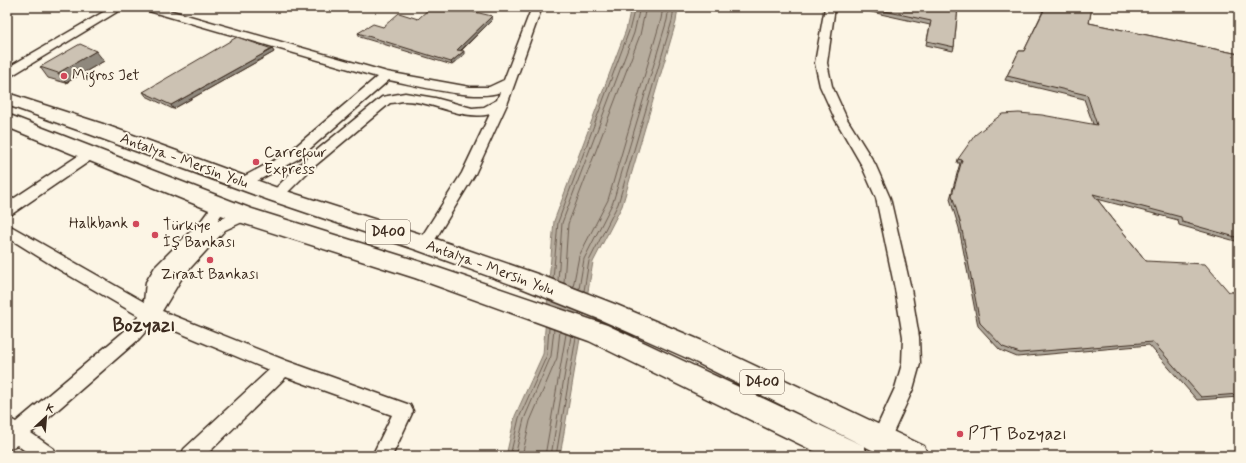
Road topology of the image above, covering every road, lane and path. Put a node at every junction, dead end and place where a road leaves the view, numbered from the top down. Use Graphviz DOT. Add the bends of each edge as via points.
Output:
graph roads {
  1 [pos="120,7"];
  2 [pos="146,7"];
  3 [pos="537,7"];
  4 [pos="830,7"];
  5 [pos="7,73"];
  6 [pos="386,76"];
  7 [pos="510,82"];
  8 [pos="7,99"];
  9 [pos="502,102"];
  10 [pos="7,120"];
  11 [pos="92,153"];
  12 [pos="244,183"];
  13 [pos="276,195"];
  14 [pos="220,206"];
  15 [pos="7,210"];
  16 [pos="244,216"];
  17 [pos="7,230"];
  18 [pos="425,244"];
  19 [pos="151,314"];
  20 [pos="603,322"];
  21 [pos="283,368"];
  22 [pos="10,434"];
  23 [pos="880,440"];
  24 [pos="47,456"];
  25 [pos="191,456"];
  26 [pos="382,456"];
  27 [pos="854,456"];
  28 [pos="914,456"];
  1 -- 5 [label="street"];
  2 -- 6 [label="street"];
  3 -- 7 [label="street"];
  4 -- 23 [label="street" via="821,63 826,86 840,119 868,164 883,198 911,338 911,364 904,389"];
  6 -- 7 [label="street" via="470,91 491,91"];
  6 -- 12 [label="street" via="293,156"];
  7 -- 9 [label="street"];
  8 -- 12 [label="highway, Antalya - Mersin Yolu / D400"];
  9 -- 13 [label="street" via="487,111 472,112 405,97 386,100 304,167"];
  9 -- 18 [label="street" via="468,174"];
  10 -- 11 [label="highway, Antalya - Mersin Yolu / D400"];
  11 -- 14 [label="highway, Antalya - Mersin Yolu / D400"];
  11 -- 15 [label="street"];
  12 -- 13 [label="highway, Antalya - Mersin Yolu / D400"];
  12 -- 14 [label="highway" via="225,192"];
  13 -- 16 [label="highway" via="268,204"];
  13 -- 18 [label="highway, Antalya - Mersin Yolu / D400"];
  14 -- 16 [label="highway, Antalya - Mersin Yolu / D400"];
  14 -- 19 [label="street" via="154,282"];
  16 -- 19 [label="street" via="220,226 177,272"];
  16 -- 20 [label="highway, Antalya - Mersin Yolu / D400" via="519,304"];
  17 -- 19 [label="street"];
  18 -- 20 [label="highway, Antalya - Mersin Yolu / D400" via="532,282"];
  19 -- 21 [label="street"];
  19 -- 22 [label="street" via="133,334"];
  20 -- 23 [label="highway, Antalya - Mersin Yolu / D400" via="698,351"];
  20 -- 27 [label="highway, Antalya - Mersin Yolu / D400"];
  21 -- 25 [label="street"];
  21 -- 26 [label="street" via="404,411"];
  22 -- 24 [label="street"];
  23 -- 28 [label="highway, Antalya - Mersin Yolu / D400"];
}
